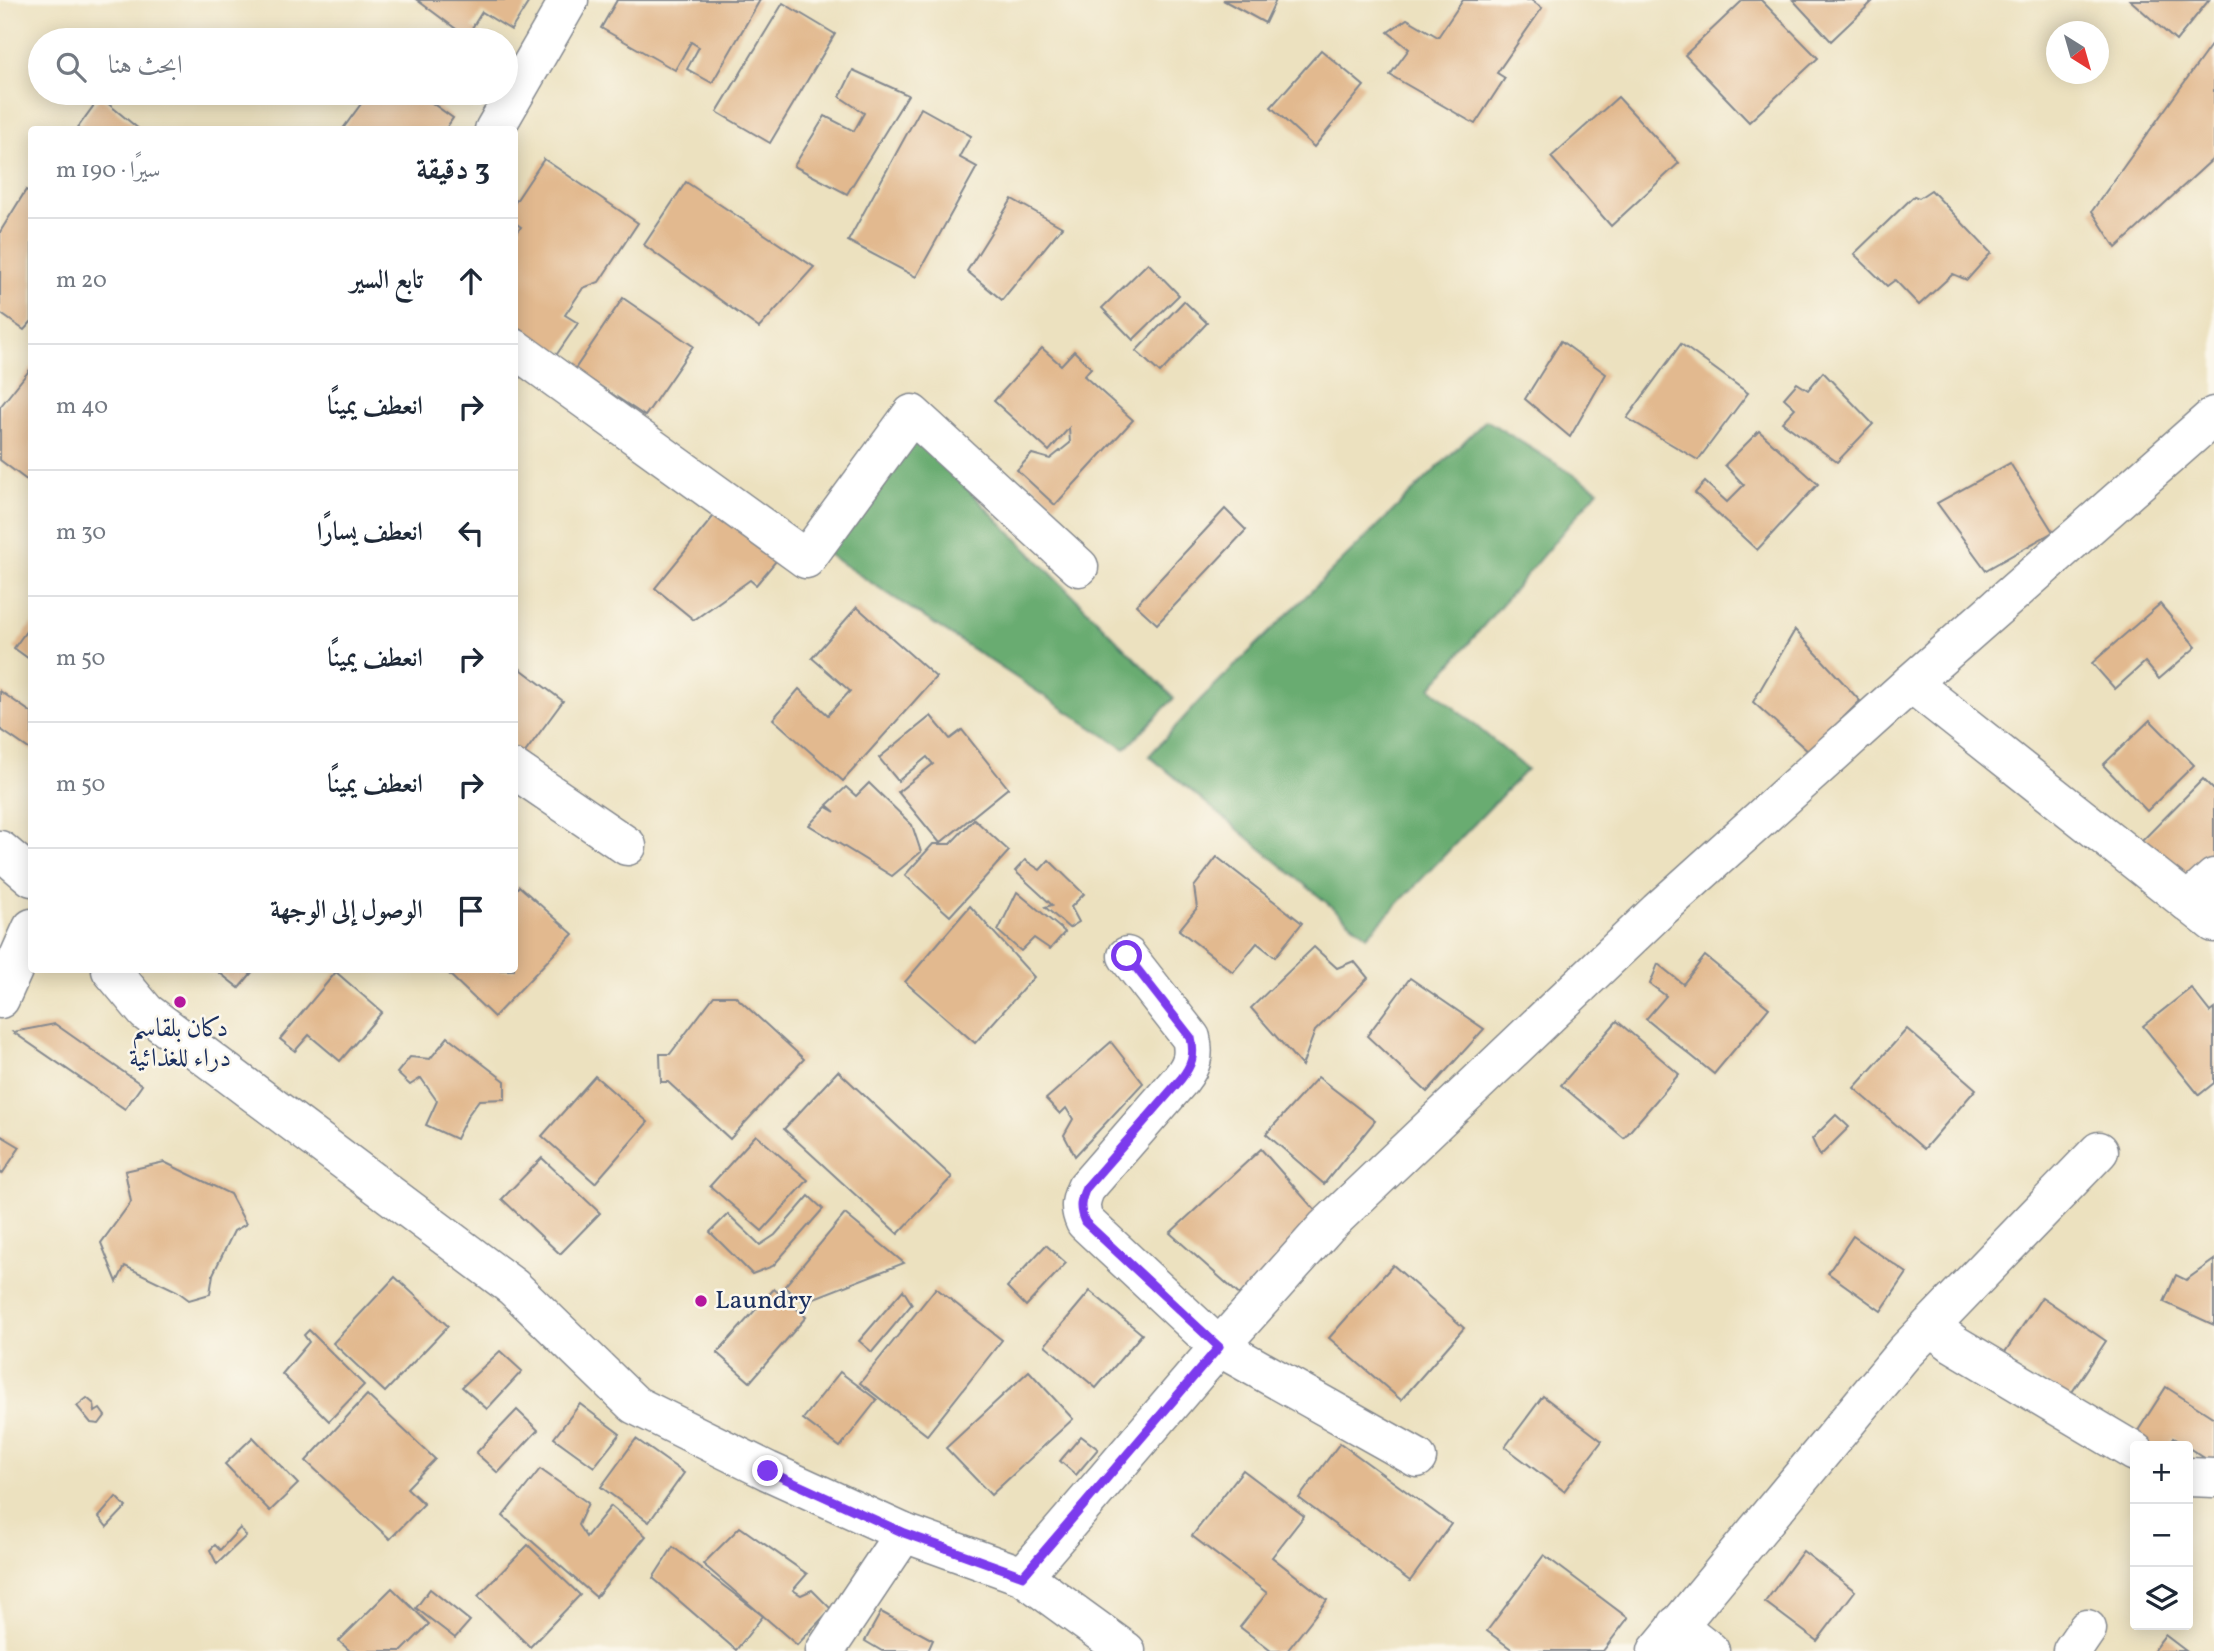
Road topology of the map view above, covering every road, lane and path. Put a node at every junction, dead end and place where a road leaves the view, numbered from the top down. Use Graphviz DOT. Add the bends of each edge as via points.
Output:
graph roads {
  1 [pos="569,0"];
  2 [pos="518,88"];
  3 [pos="508,105"];
  4 [pos="496,126"];
  5 [pos="518,351"];
  6 [pos="2214,416"];
  7 [pos="1079,567"];
  8 [pos="1910,683"];
  9 [pos="518,772"];
  10 [pos="627,846"];
  11 [pos="0,850"];
  12 [pos="28,874"];
  13 [pos="2205,901"];
  14 [pos="28,937"];
  15 [pos="1127,956"];
  16 [pos="114,973"];
  17 [pos="0,999"];
  18 [pos="2098,1152"];
  19 [pos="1930,1326"];
  20 [pos="1219,1347"];
  21 [pos="2130,1449"];
  22 [pos="1417,1458"];
  23 [pos="2193,1477"];
  24 [pos="2214,1478"];
  25 [pos="904,1533"];
  26 [pos="1023,1576"];
  27 [pos="1667,1638"];
  28 [pos="824,1651"];
  29 [pos="1126,1651"];
  30 [pos="1710,1651"];
  1 -- 2 [label="street"];
  3 -- 4 [label="street"];
  5 -- 7 [label="street" via="806,559 912,414"];
  6 -- 8 [label="street"];
  8 -- 13 [label="street"];
  8 -- 20 [label="street" via="1658,911 1406,1150 1326,1227"];
  9 -- 10 [label="street"];
  11 -- 12 [label="street"];
  14 -- 17 [label="street"];
  15 -- 20 [label="street" via="1191,1038 1194,1050 1181,1079 1086,1188 1081,1212 1085,1222"];
  16 -- 25 [label="street" via="146,1012 513,1287 635,1405"];
  18 -- 19 [label="street"];
  19 -- 21 [label="street"];
  19 -- 27 [label="street"];
  20 -- 22 [label="street"];
  20 -- 26 [label="street"];
  23 -- 24 [label="street"];
  25 -- 26 [label="street"];
  25 -- 28 [label="street"];
  26 -- 29 [label="street"];
  27 -- 30 [label="street"];
}
